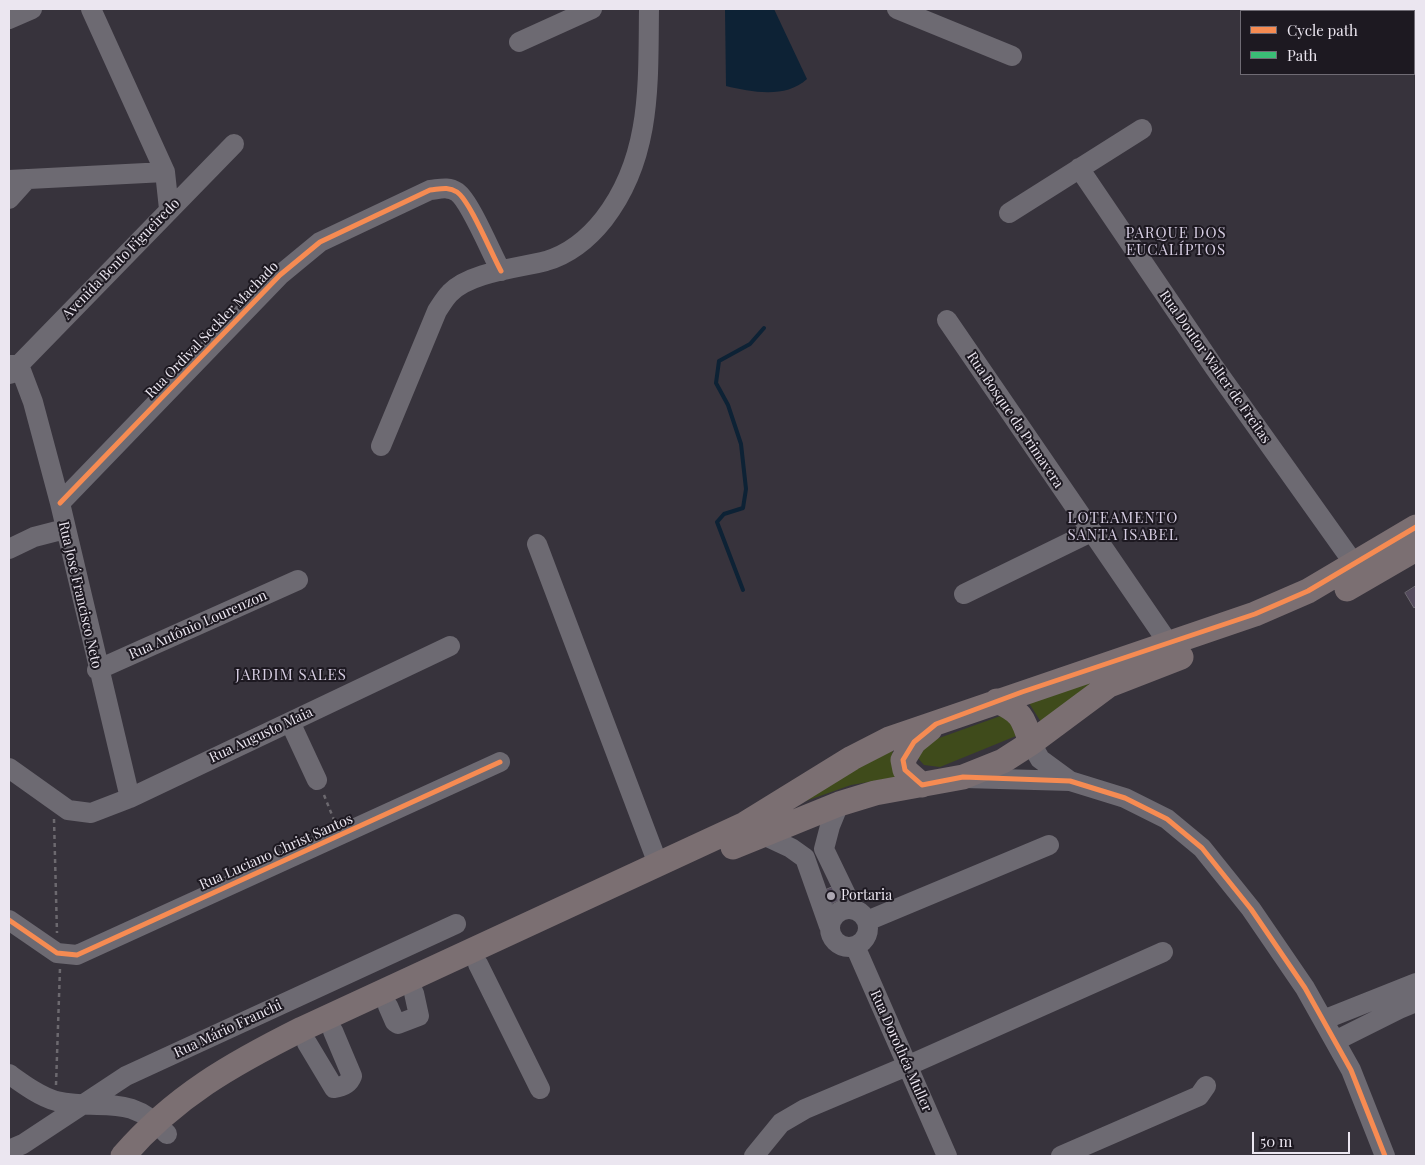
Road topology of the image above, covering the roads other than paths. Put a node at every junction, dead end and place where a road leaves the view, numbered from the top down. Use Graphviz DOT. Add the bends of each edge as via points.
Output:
graph roads {
  1 [pos="32,9"];
  2 [pos="91,9"];
  3 [pos="592,9"];
  4 [pos="649,9"];
  5 [pos="897,9"];
  6 [pos="9,19"];
  7 [pos="519,42"];
  8 [pos="1012,56"];
  9 [pos="1142,129"];
  10 [pos="234,144"];
  11 [pos="1079,168"];
  12 [pos="166,172"];
  13 [pos="13,183"];
  14 [pos="169,209"];
  15 [pos="1009,213"];
  16 [pos="501,271"];
  17 [pos="947,320"];
  18 [pos="12,368"];
  19 [pos="381,446"];
  20 [pos="60,503"];
  21 [pos="1416,527"];
  22 [pos="65,529"];
  23 [pos="1091,532"];
  24 [pos="537,544"];
  25 [pos="1416,549"];
  26 [pos="9,550"];
  27 [pos="1355,565"];
  28 [pos="298,580"];
  29 [pos="964,594"];
  30 [pos="1170,644"];
  31 [pos="450,646"];
  32 [pos="98,670"];
  33 [pos="997,701"];
  34 [pos="290,722"];
  35 [pos="936,724"];
  36 [pos="1031,743"];
  37 [pos="500,762"];
  38 [pos="9,768"];
  39 [pos="964,778"];
  40 [pos="317,780"];
  41 [pos="1070,781"];
  42 [pos="922,785"];
  43 [pos="130,798"];
  44 [pos="839,804"];
  45 [pos="761,834"];
  46 [pos="1049,844"];
  47 [pos="824,849"];
  48 [pos="805,858"];
  49 [pos="658,864"];
  50 [pos="860,915"];
  51 [pos="9,920"];
  52 [pos="456,924"];
  53 [pos="829,926"];
  54 [pos="855,946"];
  55 [pos="1163,952"];
  56 [pos="478,964"];
  57 [pos="1416,984"];
  58 [pos="1416,1002"];
  59 [pos="1323,1020"];
  60 [pos="333,1031"];
  61 [pos="1335,1041"];
  62 [pos="308,1043"];
  63 [pos="908,1066"];
  64 [pos="9,1074"];
  65 [pos="1206,1086"];
  66 [pos="540,1089"];
  67 [pos="86,1104"];
  68 [pos="161,1128"];
  69 [pos="9,1150"];
  70 [pos="123,1156"];
  71 [pos="145,1156"];
  72 [pos="754,1156"];
  73 [pos="947,1156"];
  74 [pos="1061,1156"];
  75 [pos="1385,1156"];
  1 -- 6 [label="street"];
  2 -- 12 [label="street"];
  3 -- 7 [label="street"];
  4 -- 16 [label="street" via="649,66 643,132 632,172 617,202 577,247 549,260"];
  5 -- 8 [label="street"];
  9 -- 11 [label="street"];
  10 -- 14 [label="street, Avenida Bento Figueiredo"];
  11 -- 15 [label="street"];
  11 -- 27 [label="street, Rua Doutor Walter de Freitas" via="1214,367"];
  12 -- 13 [label="street"];
  12 -- 14 [label="street"];
  14 -- 18 [label="street, Avenida Bento Figueiredo"];
  16 -- 19 [label="street" via="469,281 450,292 437,311"];
  16 -- 20 [label="street, Rua Ordival Seckler Machado" via="468,205 458,192 446,188 430,190 320,242 280,275"];
  17 -- 23 [label="street, Rua Bosque da Primavera"];
  18 -- 20 [label="street, Rua José Francisco Neto" via="33,402"];
  20 -- 22 [label="street, Rua José Francisco Neto"];
  21 -- 27 [label="main road"];
  22 -- 26 [label="street" via="34,537"];
  22 -- 32 [label="street, Rua José Francisco Neto"];
  23 -- 29 [label="street"];
  23 -- 30 [label="street, Rua Bosque da Primavera"];
  24 -- 49 [label="street"];
  25 -- 36 [label="main road" via="1316,606 1109,685"];
  27 -- 30 [label="main road" via="1264,610"];
  28 -- 32 [label="street, Rua Antônio Lourenzon"];
  30 -- 33 [label="main road"];
  31 -- 34 [label="street, Rua Augusto Maia"];
  32 -- 43 [label="street, Rua José Francisco Neto"];
  33 -- 35 [label="main road"];
  33 -- 36 [label="main road" via="1014,709 1023,718"];
  34 -- 40 [label="street"];
  34 -- 43 [label="street, Rua Augusto Maia"];
  35 -- 42 [label="main road" via="914,742 903,760 906,770"];
  35 -- 49 [label="main road" via="888,739 745,824"];
  36 -- 39 [label="main road" via="1003,761"];
  36 -- 41 [label="street" via="1040,759"];
  37 -- 51 [label="street, Rua Luciano Christ Santos" via="82,953 59,954"];
  38 -- 43 [label="street, Rua Augusto Maia" via="61,805 92,813"];
  39 -- 41 [label="street"];
  39 -- 42 [label="main road"];
  41 -- 59 [label="street" via="1134,802 1167,819 1202,848 1250,909 1305,988"];
  42 -- 44 [label="main road" via="875,793"];
  44 -- 45 [label="main road"];
  44 -- 47 [label="street"];
  45 -- 48 [label="street"];
  45 -- 56 [label="main road"];
  46 -- 50 [label="street"];
  47 -- 48 [label="street"];
  47 -- 50 [label="street"];
  48 -- 53 [label="street"];
  49 -- 68 [label="main road" via="235,1063 181,1100"];
  50 -- 53 [label="street" via="840,910"];
  50 -- 54 [label="street" via="866,936"];
  52 -- 67 [label="street, Rua Mário Franchi" via="126,1076"];
  53 -- 54 [label="street" via="837,943"];
  54 -- 63 [label="street, Rua Dorothéa Muller"];
  55 -- 63 [label="street"];
  56 -- 60 [label="main road"];
  56 -- 66 [label="street"];
  57 -- 59 [label="street"];
  58 -- 61 [label="street"];
  59 -- 61 [label="street"];
  60 -- 62 [label="main road"];
  60 -- 62 [label="street" via="352,1076 340,1087 334,1088"];
  61 -- 75 [label="street" via="1351,1070"];
  62 -- 68 [label="main road" via="244,1076 192,1112"];
  63 -- 72 [label="street" via="805,1109 781,1123"];
  63 -- 73 [label="street, Rua Dorothéa Muller"];
  64 -- 67 [label="street" via="55,1100"];
  65 -- 74 [label="street" via="1199,1096"];
  67 -- 68 [label="street" via="130,1108 147,1115"];
  67 -- 69 [label="street, Rua Mário Franchi"];
  68 -- 70 [label="main road"];
  68 -- 71 [label="main road"];
}
